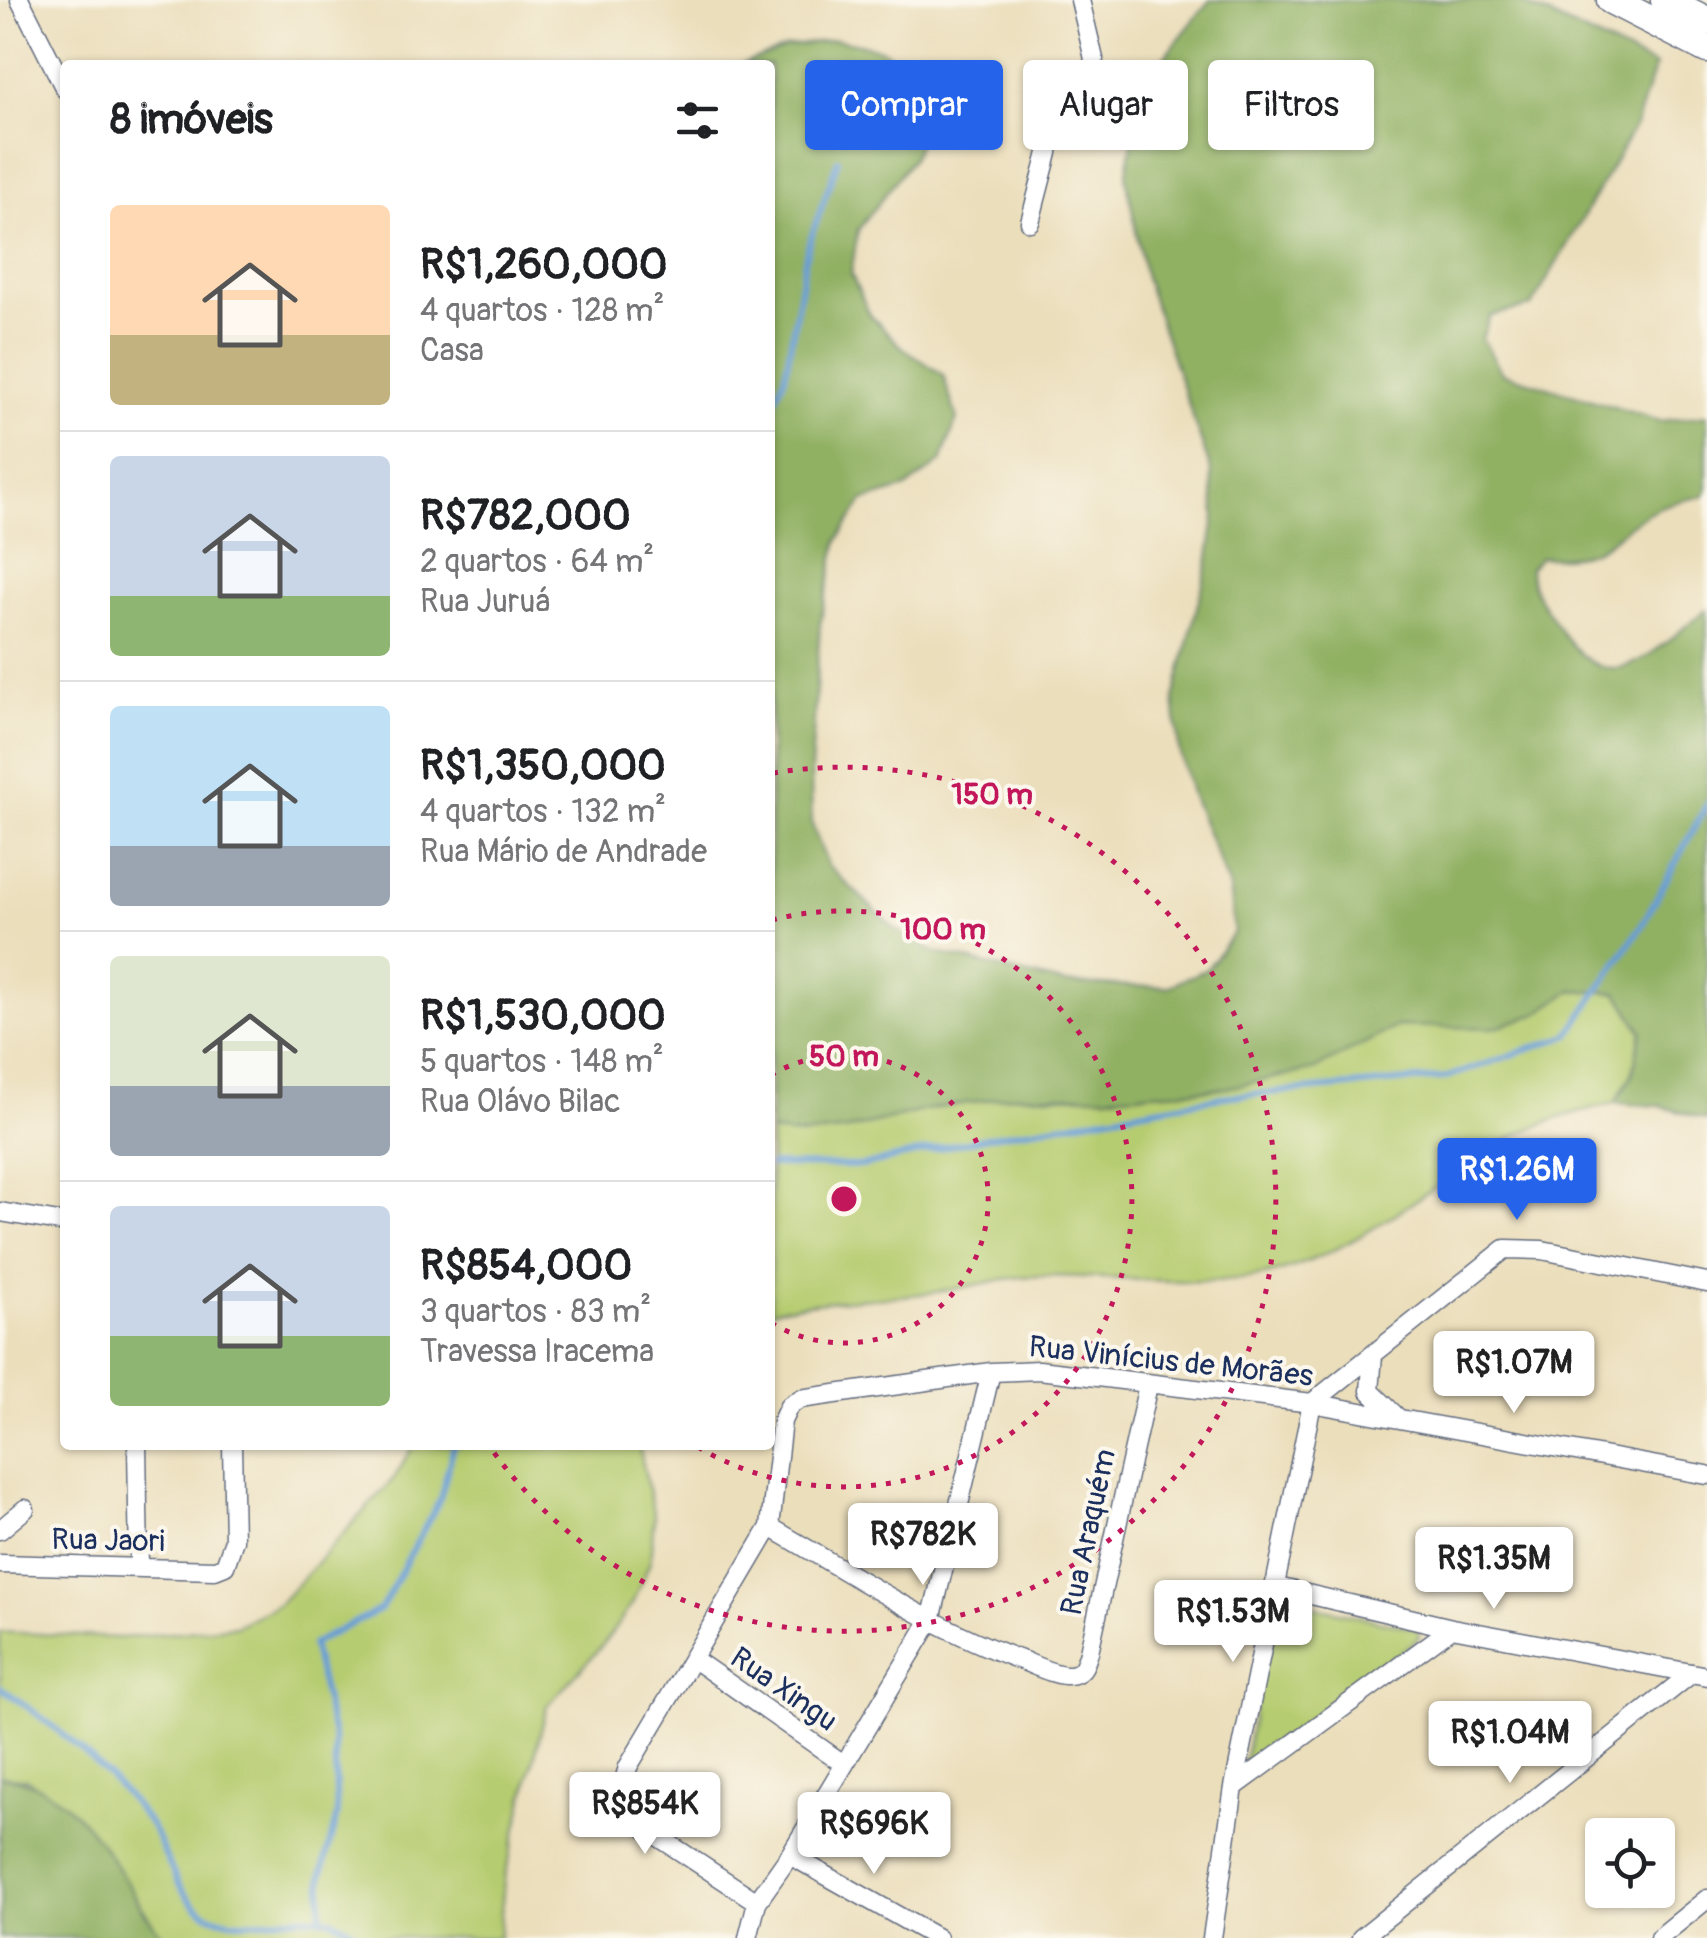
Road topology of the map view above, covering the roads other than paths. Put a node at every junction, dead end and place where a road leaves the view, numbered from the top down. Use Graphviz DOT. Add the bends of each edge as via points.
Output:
graph roads {
  1 [pos="20,0"];
  2 [pos="1080,0"];
  3 [pos="1611,0"];
  4 [pos="1665,0"];
  5 [pos="1707,21"];
  6 [pos="1707,49"];
  7 [pos="60,79"];
  8 [pos="1030,222"];
  9 [pos="0,1212"];
  10 [pos="60,1221"];
  11 [pos="1707,1283"];
  12 [pos="1373,1355"];
  13 [pos="991,1372"];
  14 [pos="1148,1385"];
  15 [pos="1312,1403"];
  16 [pos="1400,1419"];
  17 [pos="137,1450"];
  18 [pos="232,1450"];
  19 [pos="1707,1475"];
  20 [pos="25,1509"];
  21 [pos="770,1527"];
  22 [pos="0,1530"];
  23 [pos="0,1564"];
  24 [pos="138,1568"];
  25 [pos="1272,1586"];
  26 [pos="931,1620"];
  27 [pos="1452,1628"];
  28 [pos="695,1660"];
  29 [pos="1700,1675"];
  30 [pos="842,1763"];
  31 [pos="1234,1787"];
  32 [pos="790,1855"];
  33 [pos="1707,1899"];
  34 [pos="757,1902"];
  35 [pos="748,1938"];
  36 [pos="938,1938"];
  37 [pos="1212,1938"];
  38 [pos="1360,1938"];
  39 [pos="1658,1938"];
  1 -- 7 [label="street"];
  2 -- 8 [label="street" via="1094,59 1084,100 1052,108"];
  3 -- 6 [label="street"];
  4 -- 5 [label="street"];
  9 -- 10 [label="street"];
  11 -- 12 [label="street" via="1542,1250 1505,1249"];
  12 -- 15 [label="street"];
  12 -- 16 [label="street" via="1370,1391"];
  13 -- 14 [label="street, Rua Vinícius de Morães" via="1039,1370"];
  13 -- 21 [label="street, Rua Vinícius de Morães" via="800,1398 782,1421"];
  13 -- 26 [label="street"];
  14 -- 15 [label="street, Rua Vinícius de Morães"];
  14 -- 26 [label="street, Rua Araquém" via="1084,1669 1064,1675"];
  15 -- 16 [label="street, Rua Vinícius de Morães"];
  15 -- 25 [label="street"];
  16 -- 19 [label="street, Rua Vinícius de Morães"];
  17 -- 24 [label="street"];
  18 -- 24 [label="street, Rua Jaori" via="232,1557 216,1570"];
  20 -- 22 [label="street, Rua Jaori"];
  21 -- 26 [label="street"];
  21 -- 28 [label="street, Rua Vinícius de Morães"];
  23 -- 24 [label="street, Rua Jaori"];
  25 -- 27 [label="street"];
  25 -- 31 [label="street"];
  26 -- 30 [label="street"];
  27 -- 29 [label="street"];
  27 -- 31 [label="street"];
  28 -- 30 [label="street, Rua Xingu"];
  28 -- 34 [label="street, Rua Vinícius de Morães" via="628,1768 620,1806"];
  29 -- 38 [label="street"];
  30 -- 32 [label="street"];
  31 -- 37 [label="street"];
  32 -- 34 [label="street"];
  32 -- 36 [label="street"];
  33 -- 39 [label="street"];
  34 -- 35 [label="street"];
}
